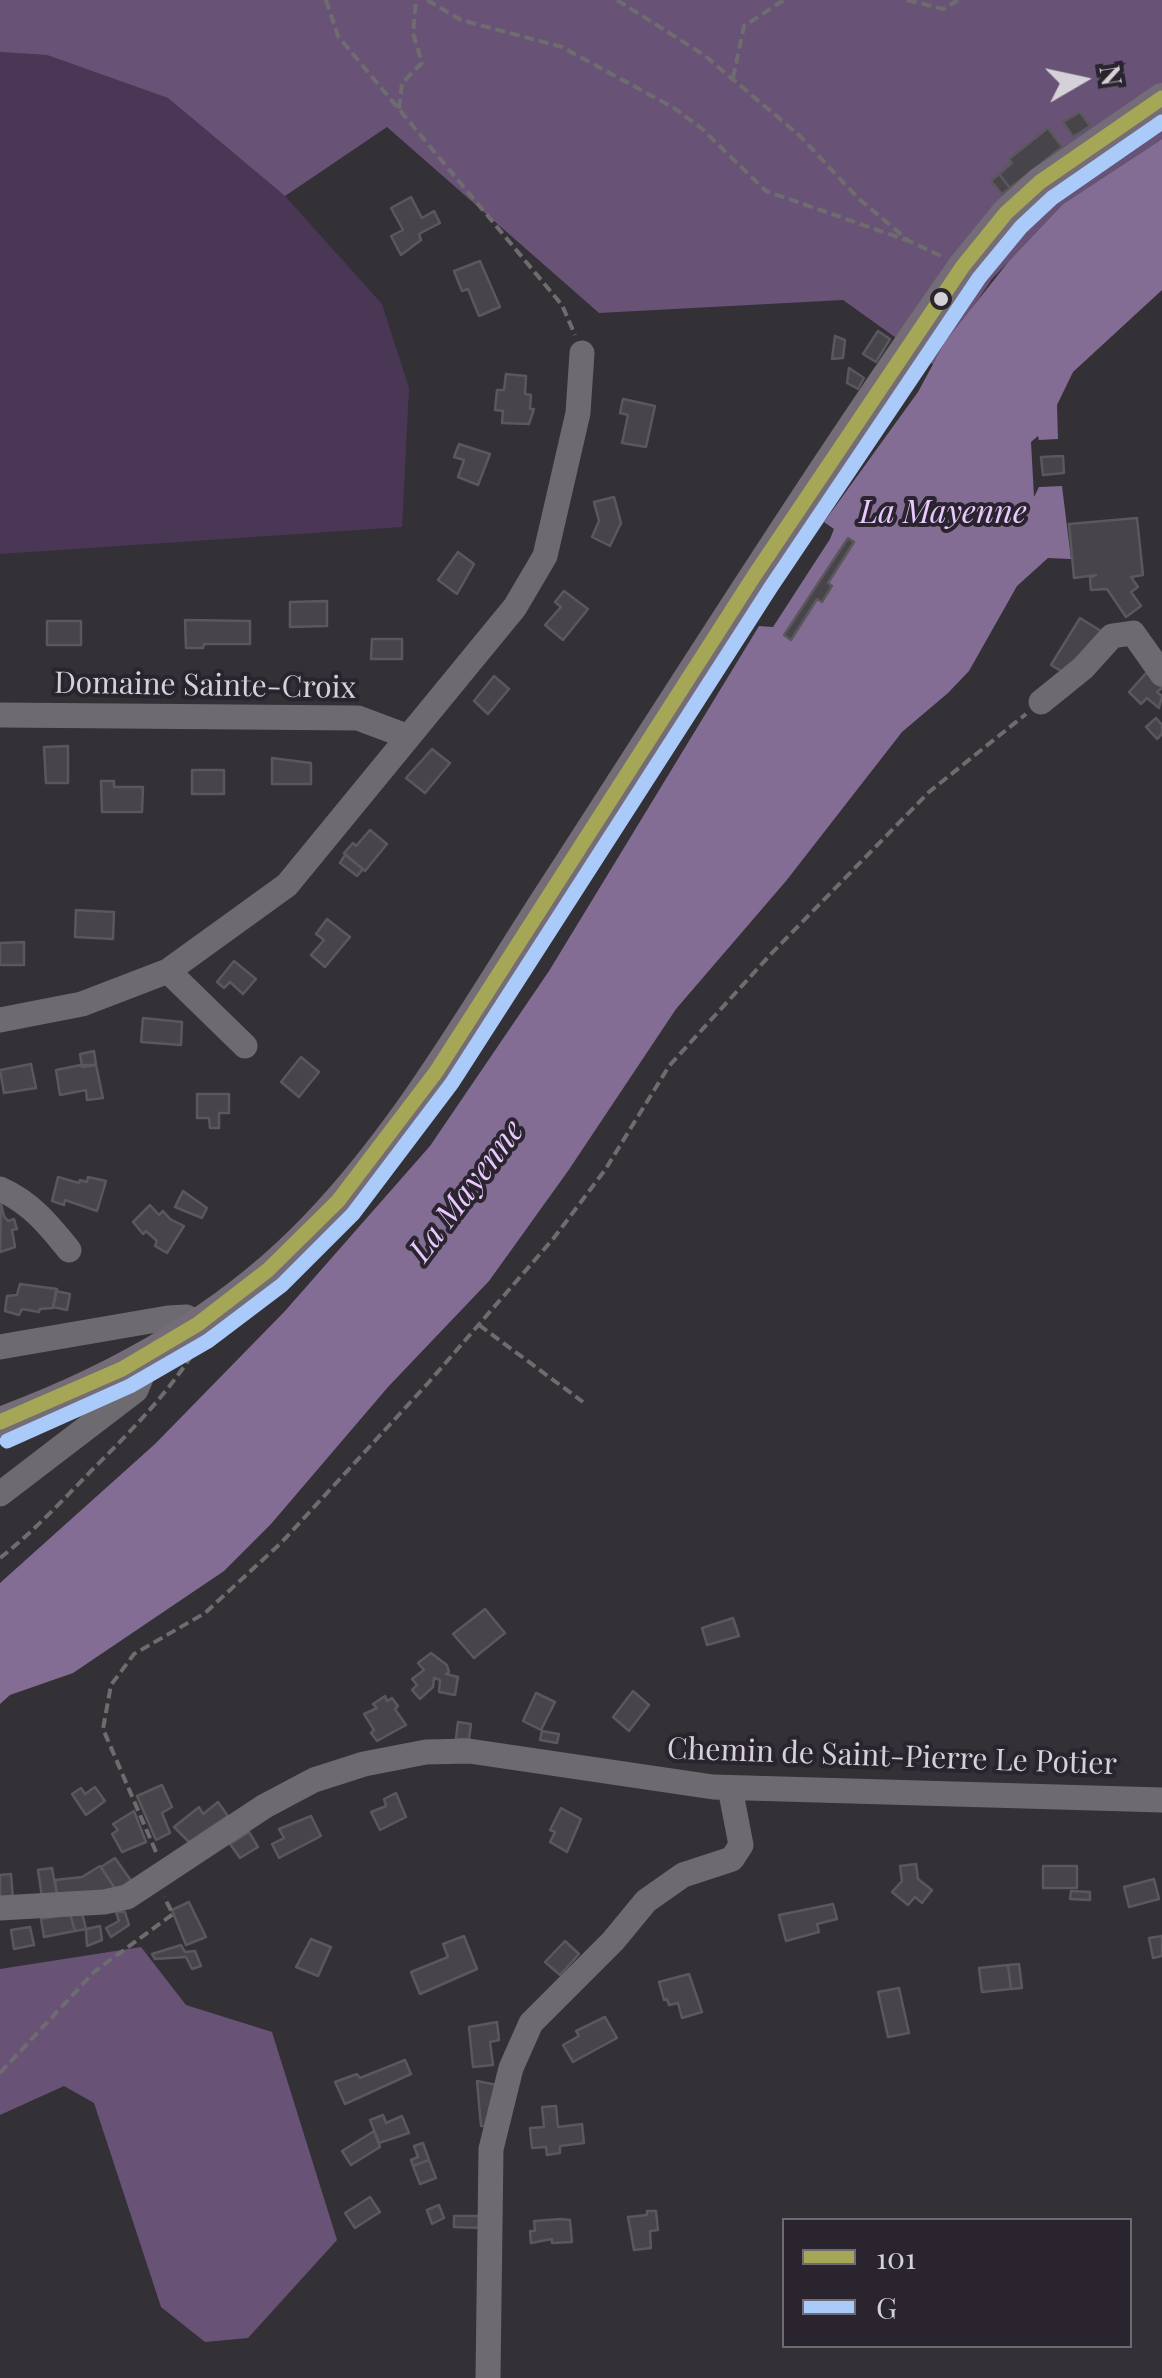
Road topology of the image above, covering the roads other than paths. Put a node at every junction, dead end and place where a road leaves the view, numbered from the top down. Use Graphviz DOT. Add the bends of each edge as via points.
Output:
graph roads {
  1 [pos="1162,98"];
  2 [pos="582,353"];
  3 [pos="1162,674"];
  4 [pos="1041,702"];
  5 [pos="0,715"];
  6 [pos="406,736"];
  7 [pos="168,971"];
  8 [pos="0,1020"];
  9 [pos="245,1046"];
  10 [pos="0,1189"];
  11 [pos="69,1250"];
  12 [pos="198,1323"];
  13 [pos="0,1347"];
  14 [pos="136,1363"];
  15 [pos="0,1422"];
  16 [pos="0,1494"];
  17 [pos="730,1788"];
  18 [pos="1162,1800"];
  19 [pos="0,1908"];
  20 [pos="488,2378"];
  1 -- 12 [label="main road" via="1031,189 963,266 362,1174 299,1242"];
  2 -- 6 [label="street" via="578,413 545,556 514,607"];
  3 -- 4 [label="street" via="1132,632 1112,636"];
  5 -- 6 [label="street, Domaine Sainte-Croix" via="358,718"];
  6 -- 7 [label="street" via="287,885"];
  7 -- 8 [label="street" via="82,1004"];
  7 -- 9 [label="street"];
  10 -- 11 [label="street" via="40,1214"];
  12 -- 13 [label="street" via="168,1318"];
  12 -- 14 [label="main road"];
  14 -- 15 [label="main road"];
  14 -- 16 [label="street" via="136,1390"];
  17 -- 18 [label="street, Chemin de Saint-Pierre Le Potier"];
  17 -- 19 [label="street, Chemin de Saint-Pierre Le Potier" via="469,1751 426,1752 314,1780 126,1896"];
  17 -- 20 [label="street" via="740,1852 682,1875 646,1901 531,2023 511,2068 491,2149"];
}
